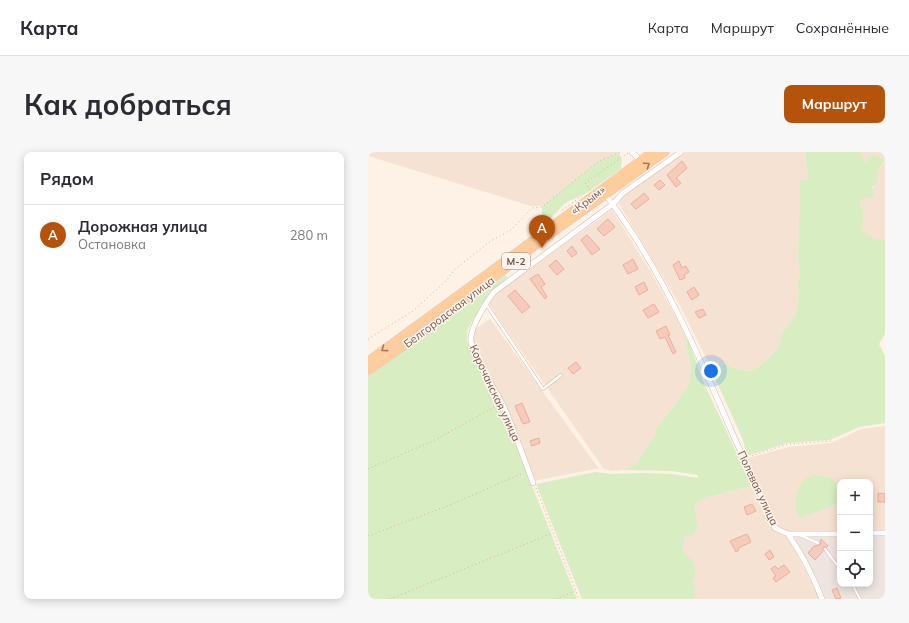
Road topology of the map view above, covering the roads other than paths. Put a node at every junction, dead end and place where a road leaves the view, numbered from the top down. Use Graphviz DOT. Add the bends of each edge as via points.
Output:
graph roads {
  1 [pos="631,152"];
  2 [pos="652,152"];
  3 [pos="665,152"];
  4 [pos="681,152"];
  5 [pos="640,160"];
  6 [pos="605,194"];
  7 [pos="613,204"];
  8 [pos="486,304"];
  9 [pos="368,360"];
  10 [pos="368,371"];
  11 [pos="561,376"];
  12 [pos="534,483"];
  13 [pos="873,533"];
  14 [pos="885,533"];
  15 [pos="788,534"];
  16 [pos="837,534"];
  17 [pos="800,535"];
  18 [pos="818,543"];
  19 [pos="825,549"];
  20 [pos="837,565"];
  21 [pos="854,587"];
  22 [pos="822,599"];
  23 [pos="860,599"];
  1 -- 5 [label="street"];
  2 -- 5 [label="main road, «Крым» / М-2"];
  6 -- 3 [label="main road, Белгородская улица / М-2, one-way"];
  4 -- 7 [label="street" via="623,193"];
  5 -- 9 [label="main road, «Крым» / М-2, one-way"];
  6 -- 7 [label="street, Полевая улица"];
  6 -- 10 [label="main road, Белгородская улица / М-2"];
  7 -- 8 [label="street" via="494,292"];
  7 -- 15 [label="street, Полевая улица" via="674,304 775,528"];
  8 -- 11 [label="lane" via="543,389"];
  8 -- 12 [label="street, Корочанская улица" via="470,339 473,350 502,402"];
  13 -- 14 [label="street"];
  15 -- 17 [label="street, Полевая улица"];
  15 -- 22 [label="street" via="816,583"];
  16 -- 17 [label="street, Полевая улица"];
  17 -- 18 [label="lane"];
  19 -- 20 [label="lane"];
  21 -- 23 [label="lane"];
}
